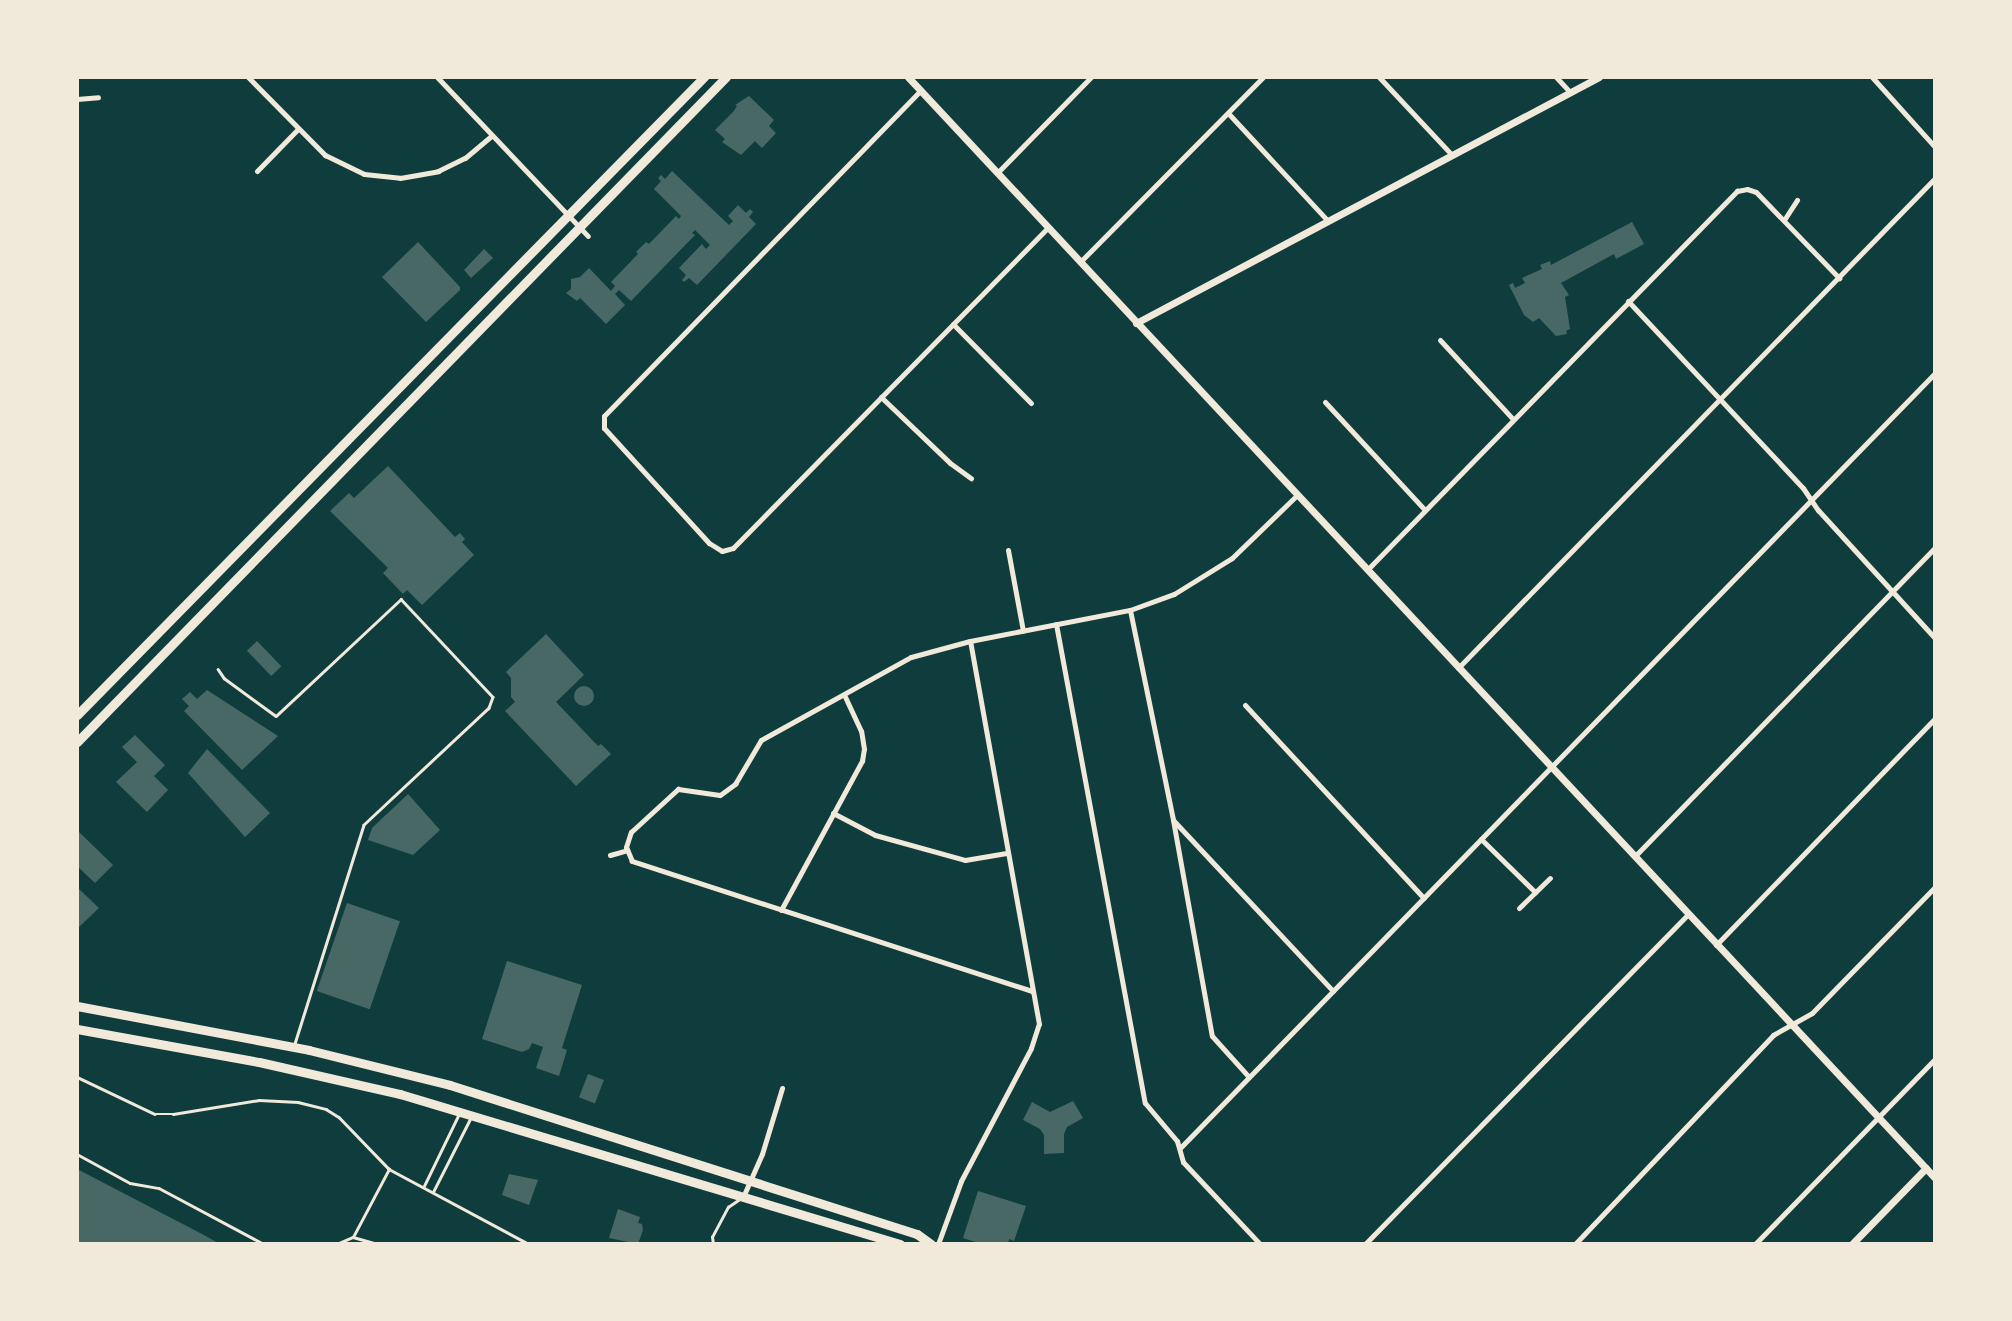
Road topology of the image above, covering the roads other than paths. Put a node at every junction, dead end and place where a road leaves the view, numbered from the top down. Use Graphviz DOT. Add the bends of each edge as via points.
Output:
graph roads {
  1 [pos="248,77"];
  2 [pos="437,77"];
  3 [pos="704,77"];
  4 [pos="726,77"];
  5 [pos="908,77"];
  6 [pos="1091,77"];
  7 [pos="1263,77"];
  8 [pos="1379,77"];
  9 [pos="1556,77"];
  10 [pos="1599,77"];
  11 [pos="1871,77"];
  12 [pos="920,90"];
  13 [pos="1570,92"];
  14 [pos="98,97"];
  15 [pos="77,99"];
  16 [pos="1228,113"];
  17 [pos="298,129"];
  18 [pos="492,135"];
  19 [pos="1935,147"];
  20 [pos="1452,155"];
  21 [pos="257,171"];
  22 [pos="997,173"];
  23 [pos="1935,178"];
  24 [pos="1797,200"];
  25 [pos="569,214"];
  26 [pos="1784,219"];
  27 [pos="1327,220"];
  28 [pos="580,226"];
  29 [pos="1048,227"];
  30 [pos="588,236"];
  31 [pos="1080,262"];
  32 [pos="1839,278"];
  33 [pos="1628,301"];
  34 [pos="1136,323"];
  35 [pos="953,324"];
  36 [pos="1440,340"];
  37 [pos="1935,373"];
  38 [pos="881,397"];
  39 [pos="1721,401"];
  40 [pos="1325,402"];
  41 [pos="1031,403"];
  42 [pos="1513,419"];
  43 [pos="971,478"];
  44 [pos="1297,495"];
  45 [pos="1811,500"];
  46 [pos="1425,510"];
  47 [pos="1935,547"];
  48 [pos="1008,550"];
  49 [pos="1367,570"];
  50 [pos="1892,591"];
  51 [pos="1130,610"];
  52 [pos="1056,624"];
  53 [pos="1023,631"];
  54 [pos="1935,638"];
  55 [pos="970,641"];
  56 [pos="1458,668"];
  57 [pos="218,669"];
  58 [pos="844,695"];
  59 [pos="1245,705"];
  60 [pos="77,715"];
  61 [pos="1935,718"];
  62 [pos="77,742"];
  63 [pos="1551,767"];
  64 [pos="834,813"];
  65 [pos="1173,820"];
  66 [pos="1481,839"];
  67 [pos="627,850"];
  68 [pos="1006,853"];
  69 [pos="610,855"];
  70 [pos="1634,856"];
  71 [pos="1550,878"];
  72 [pos="1935,887"];
  73 [pos="1535,892"];
  74 [pos="1424,898"];
  75 [pos="1519,908"];
  76 [pos="781,910"];
  77 [pos="1688,914"];
  78 [pos="1716,945"];
  79 [pos="1032,991"];
  80 [pos="1333,991"];
  81 [pos="77,1006"];
  82 [pos="1792,1025"];
  83 [pos="77,1029"];
  84 [pos="295,1047"];
  85 [pos="1935,1059"];
  86 [pos="77,1077"];
  87 [pos="1249,1077"];
  88 [pos="782,1088"];
  89 [pos="460,1111"];
  90 [pos="472,1114"];
  91 [pos="1878,1117"];
  92 [pos="1180,1148"];
  93 [pos="77,1154"];
  94 [pos="389,1168"];
  95 [pos="1926,1168"];
  96 [pos="1935,1178"];
  97 [pos="750,1182"];
  98 [pos="424,1186"];
  99 [pos="433,1192"];
  100 [pos="743,1197"];
  101 [pos="354,1237"];
  102 [pos="264,1244"];
  103 [pos="337,1244"];
  104 [pos="378,1244"];
  105 [pos="529,1244"];
  106 [pos="713,1244"];
  107 [pos="900,1244"];
  108 [pos="931,1244"];
  109 [pos="938,1244"];
  110 [pos="1260,1244"];
  111 [pos="1365,1244"];
  112 [pos="1575,1244"];
  113 [pos="1755,1244"];
  114 [pos="1852,1244"];
  1 -- 17 [label="street"];
  2 -- 18 [label="street"];
  3 -- 25 [label="main road"];
  4 -- 28 [label="main road"];
  5 -- 12 [label="street"];
  6 -- 22 [label="street"];
  7 -- 16 [label="street"];
  8 -- 20 [label="street"];
  9 -- 13 [label="street"];
  10 -- 13 [label="street"];
  11 -- 19 [label="street"];
  12 -- 22 [label="street"];
  12 -- 38 [label="street" via="604,416 604,428 709,543 722,551 733,548"];
  13 -- 20 [label="street"];
  14 -- 15 [label="street"];
  16 -- 27 [label="street"];
  16 -- 31 [label="street"];
  17 -- 18 [label="street" via="325,155 385,178 444,168 465,158"];
  17 -- 21 [label="street"];
  18 -- 25 [label="street"];
  20 -- 27 [label="street"];
  22 -- 29 [label="street"];
  23 -- 32 [label="street"];
  24 -- 26 [label="street"];
  25 -- 28 [label="street"];
  25 -- 60 [label="main road"];
  26 -- 32 [label="street"];
  26 -- 33 [label="street" via="1747,189 1729,196"];
  27 -- 34 [label="street"];
  28 -- 30 [label="street"];
  28 -- 62 [label="main road"];
  29 -- 31 [label="street"];
  29 -- 35 [label="street"];
  31 -- 34 [label="street"];
  32 -- 39 [label="street"];
  33 -- 39 [label="street"];
  33 -- 42 [label="street"];
  34 -- 44 [label="street"];
  35 -- 38 [label="street"];
  35 -- 41 [label="street"];
  36 -- 42 [label="street"];
  37 -- 45 [label="street"];
  38 -- 43 [label="street"];
  39 -- 45 [label="street"];
  39 -- 56 [label="street"];
  40 -- 46 [label="street"];
  42 -- 46 [label="street"];
  44 -- 49 [label="street"];
  44 -- 51 [label="street" via="1219,568 1155,604"];
  45 -- 50 [label="street"];
  45 -- 63 [label="street"];
  46 -- 49 [label="street"];
  47 -- 50 [label="street"];
  48 -- 53 [label="street"];
  49 -- 56 [label="street"];
  50 -- 54 [label="street"];
  50 -- 70 [label="street"];
  51 -- 52 [label="street"];
  51 -- 65 [label="street"];
  52 -- 53 [label="street"];
  52 -- 92 [label="street" via="1145,1103"];
  53 -- 55 [label="street"];
  55 -- 58 [label="street" via="911,656"];
  55 -- 68 [label="street"];
  56 -- 63 [label="street"];
  57 -- 84 [label="lane" via="276,716 401,599 493,697 487,709 364,825"];
  58 -- 64 [label="street" via="864,749"];
  58 -- 67 [label="street" via="761,740 735,784 720,795 678,789 631,832"];
  59 -- 74 [label="street"];
  61 -- 78 [label="street"];
  63 -- 66 [label="street"];
  63 -- 70 [label="street"];
  64 -- 68 [label="street" via="875,835 965,860"];
  64 -- 76 [label="street"];
  65 -- 80 [label="street"];
  65 -- 87 [label="street" via="1212,1036"];
  66 -- 73 [label="street"];
  66 -- 74 [label="street"];
  67 -- 69 [label="street"];
  67 -- 76 [label="street" via="632,861"];
  68 -- 79 [label="street"];
  70 -- 77 [label="street"];
  71 -- 73 [label="street"];
  72 -- 82 [label="street" via="1812,1013"];
  73 -- 75 [label="street"];
  74 -- 80 [label="street"];
  76 -- 79 [label="street"];
  77 -- 78 [label="street"];
  77 -- 111 [label="street"];
  78 -- 82 [label="street"];
  79 -- 109 [label="street" via="1039,1024 1035,1041 961,1181"];
  80 -- 87 [label="street"];
  81 -- 84 [label="main road"];
  82 -- 91 [label="street"];
  82 -- 112 [label="street" via="1773,1035"];
  83 -- 89 [label="main road" via="295,1069"];
  84 -- 97 [label="main road" via="466,1090"];
  85 -- 91 [label="street"];
  86 -- 94 [label="lane" via="155,1114 259,1100 319,1107 339,1117"];
  87 -- 92 [label="street"];
  88 -- 97 [label="street"];
  89 -- 90 [label="main road"];
  89 -- 98 [label="lane"];
  90 -- 99 [label="lane"];
  90 -- 100 [label="main road"];
  91 -- 95 [label="street"];
  91 -- 113 [label="street"];
  92 -- 110 [label="street" via="1183,1162"];
  93 -- 102 [label="lane" via="130,1183 159,1188"];
  94 -- 98 [label="lane"];
  94 -- 101 [label="lane"];
  95 -- 96 [label="street"];
  95 -- 114 [label="street"];
  97 -- 100 [label="street"];
  97 -- 108 [label="main road" via="917,1234"];
  98 -- 99 [label="lane"];
  99 -- 105 [label="lane"];
  100 -- 106 [label="lane" via="729,1207 712,1237"];
  100 -- 107 [label="main road"];
  101 -- 103 [label="lane"];
  101 -- 104 [label="lane"];
}
